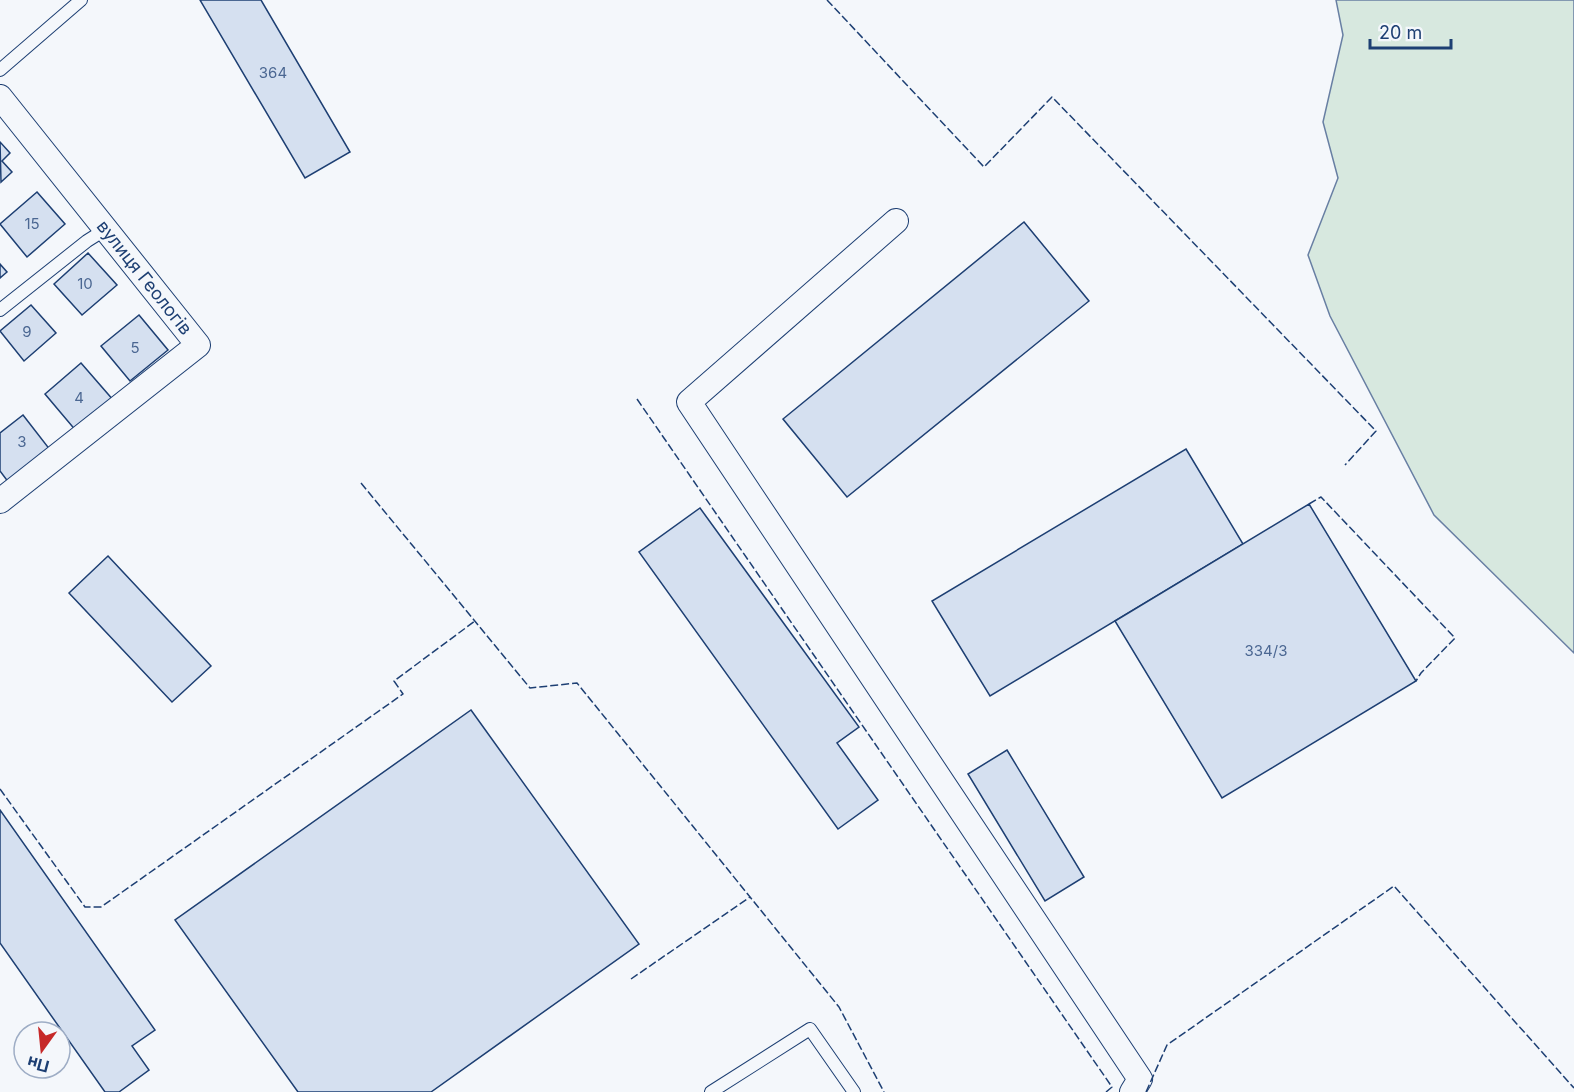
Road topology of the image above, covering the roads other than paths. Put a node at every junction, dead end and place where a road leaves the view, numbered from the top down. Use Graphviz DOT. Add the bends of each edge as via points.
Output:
graph roads {
  1 [pos="81,0"];
  2 [pos="0,70"];
  3 [pos="0,97"];
  4 [pos="896,221"];
  5 [pos="106,229"];
  6 [pos="0,310"];
  7 [pos="0,501"];
  8 [pos="711,1092"];
  9 [pos="854,1092"];
  10 [pos="1132,1092"];
  1 -- 2 [label="lane"];
  3 -- 5 [label="street, вулиця Геологів"];
  4 -- 10 [label="street" via="688,402 1140,1079"];
  5 -- 6 [label="lane"];
  5 -- 7 [label="street, вулиця Геологів" via="198,345"];
  8 -- 9 [label="lane" via="810,1029"];
}
